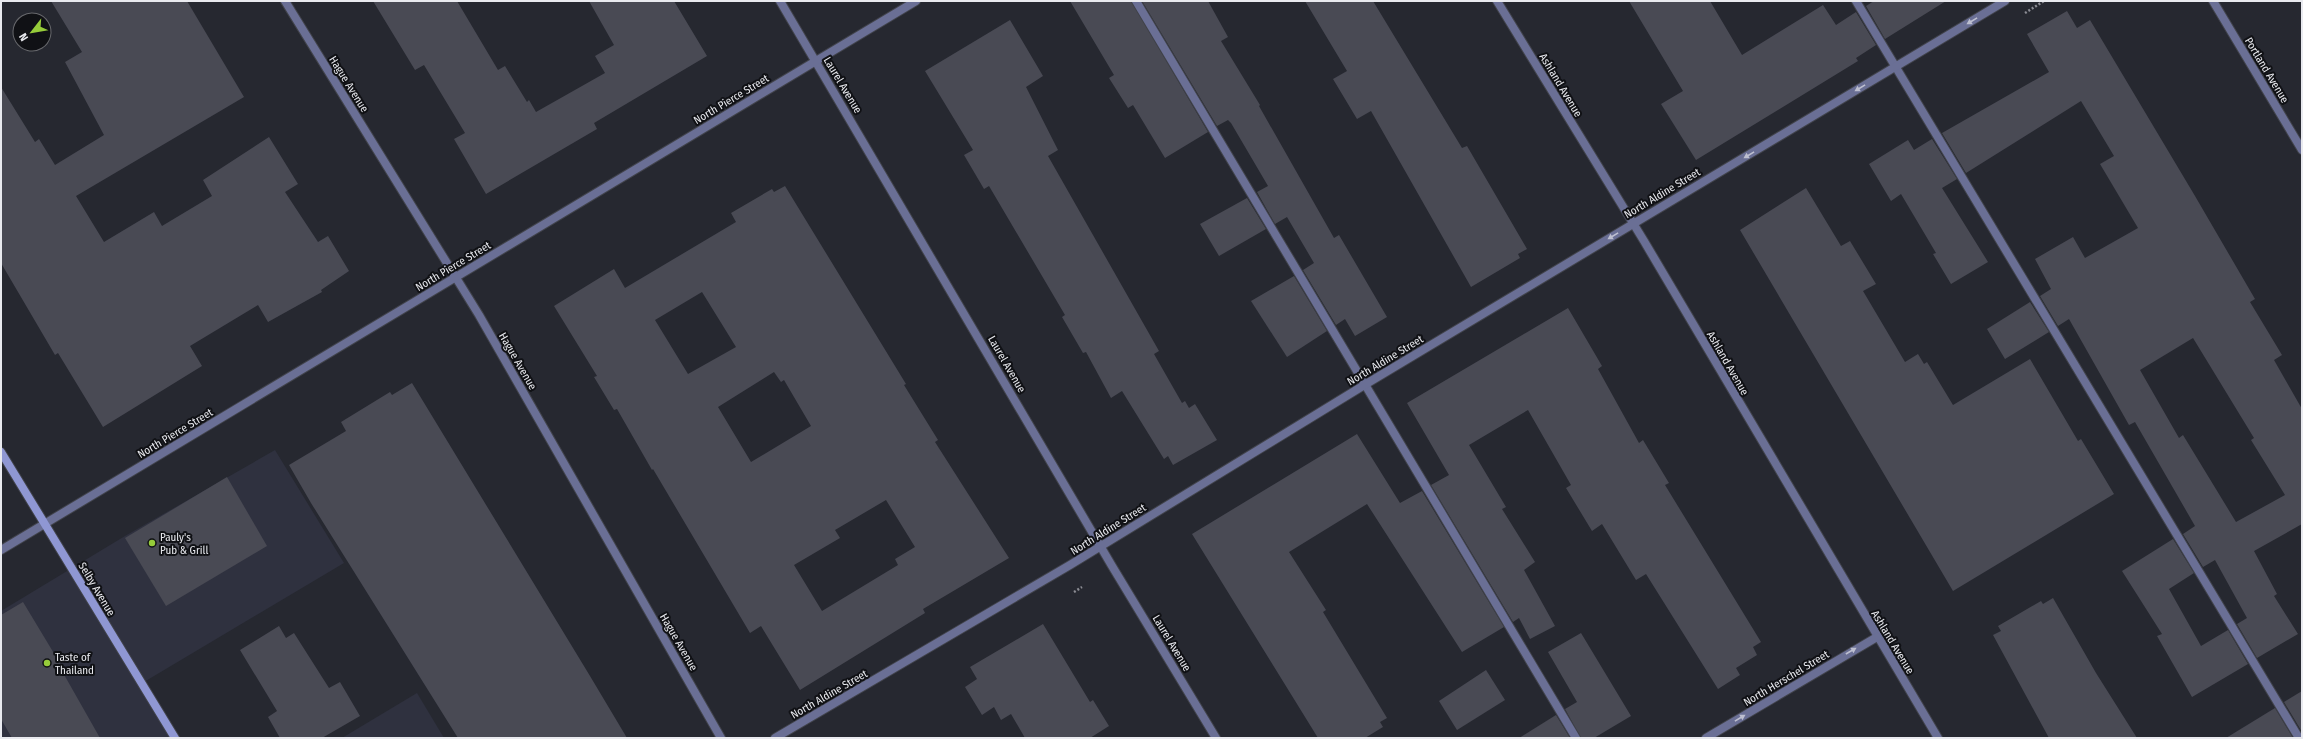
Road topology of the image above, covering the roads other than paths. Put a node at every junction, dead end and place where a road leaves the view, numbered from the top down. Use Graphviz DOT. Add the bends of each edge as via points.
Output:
graph roads {
  1 [pos="285,1"];
  2 [pos="780,1"];
  3 [pos="916,1"];
  4 [pos="1136,1"];
  5 [pos="1497,1"];
  6 [pos="1856,1"];
  7 [pos="2005,1"];
  8 [pos="2213,1"];
  9 [pos="816,61"];
  10 [pos="1895,67"];
  11 [pos="2302,150"];
  12 [pos="1633,224"];
  13 [pos="456,277"];
  14 [pos="1366,384"];
  15 [pos="1,452"];
  16 [pos="44,524"];
  17 [pos="1101,546"];
  18 [pos="1,550"];
  19 [pos="1877,637"];
  20 [pos="175,738"];
  21 [pos="721,738"];
  22 [pos="775,738"];
  23 [pos="1216,738"];
  24 [pos="1576,738"];
  25 [pos="1706,738"];
  26 [pos="1938,738"];
  27 [pos="2299,738"];
  1 -- 13 [label="street, Hague Avenue"];
  2 -- 9 [label="street, Laurel Avenue"];
  3 -- 9 [label="street, North Pierce Street"];
  4 -- 14 [label="street"];
  5 -- 12 [label="street, Ashland Avenue"];
  6 -- 10 [label="street"];
  7 -- 10 [label="street, North Aldine Street, one-way"];
  8 -- 11 [label="street, Portland Avenue"];
  9 -- 13 [label="street, North Pierce Street"];
  9 -- 17 [label="street, Laurel Avenue"];
  10 -- 12 [label="street, North Aldine Street, one-way"];
  10 -- 27 [label="street"];
  12 -- 14 [label="street, North Aldine Street, one-way"];
  12 -- 19 [label="street, Ashland Avenue"];
  13 -- 16 [label="street, North Pierce Street"];
  13 -- 21 [label="street, Hague Avenue"];
  14 -- 17 [label="street, North Aldine Street"];
  14 -- 24 [label="street"];
  15 -- 16 [label="street, Selby Avenue"];
  16 -- 18 [label="street, North Pierce Street"];
  16 -- 20 [label="street, Selby Avenue"];
  17 -- 22 [label="street, North Aldine Street"];
  17 -- 23 [label="street, Laurel Avenue"];
  25 -- 19 [label="street, North Herschel Street, one-way"];
  19 -- 26 [label="street, Ashland Avenue"];
}
